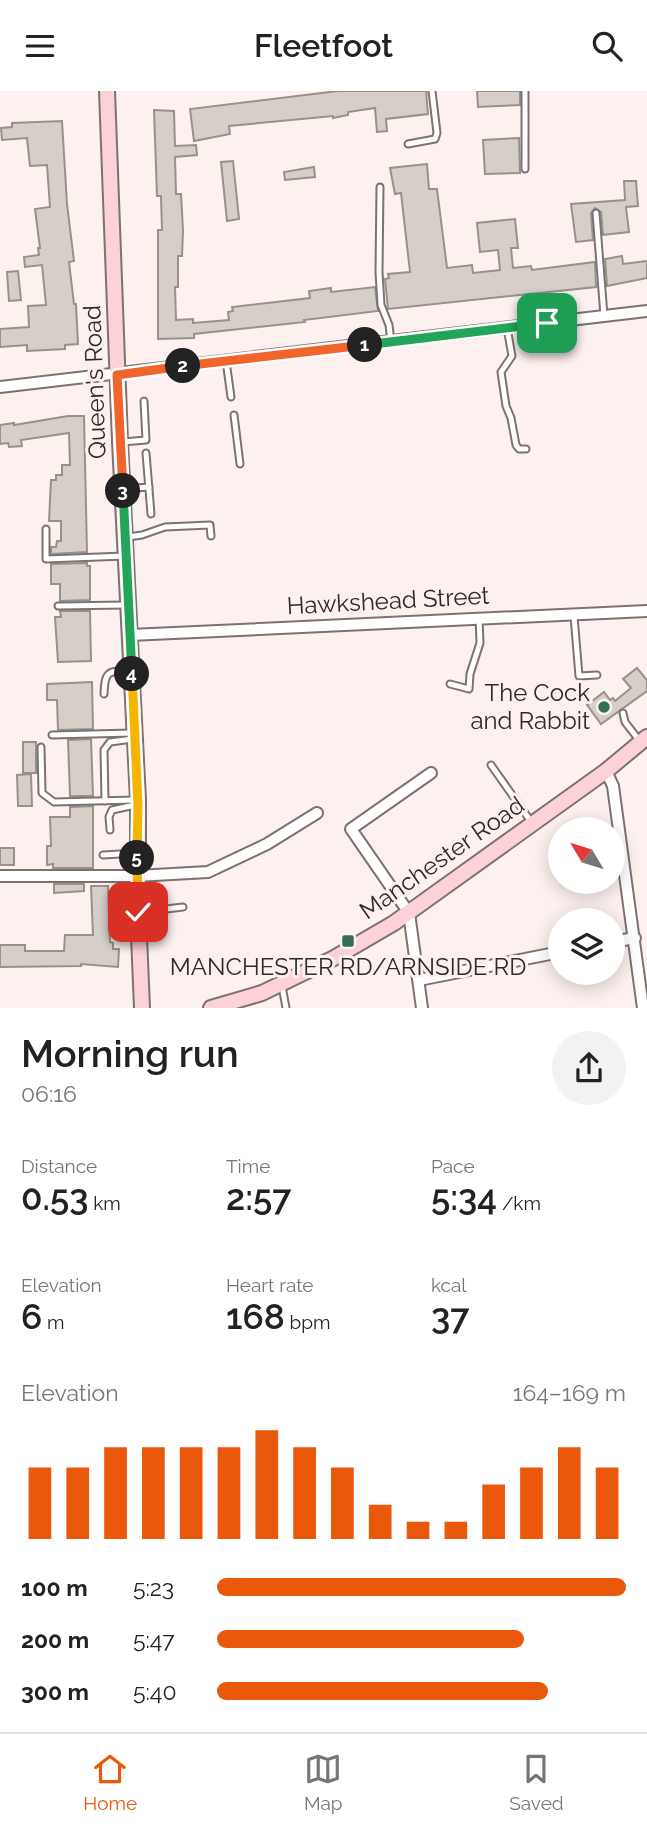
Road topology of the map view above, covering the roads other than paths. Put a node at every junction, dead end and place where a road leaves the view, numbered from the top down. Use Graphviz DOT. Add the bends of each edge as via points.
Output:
graph roads {
  1 [pos="107,91"];
  2 [pos="432,91"];
  3 [pos="524,91"];
  4 [pos="408,144"];
  5 [pos="525,169"];
  6 [pos="380,187"];
  7 [pos="596,213"];
  8 [pos="647,311"];
  9 [pos="604,316"];
  10 [pos="507,328"];
  11 [pos="391,342"];
  12 [pos="226,361"];
  13 [pos="117,375"];
  14 [pos="0,387"];
  15 [pos="231,397"];
  16 [pos="144,401"];
  17 [pos="234,415"];
  18 [pos="120,442"];
  19 [pos="526,449"];
  20 [pos="146,453"];
  21 [pos="240,464"];
  22 [pos="149,487"];
  23 [pos="123,489"];
  24 [pos="150,515"];
  25 [pos="46,529"];
  26 [pos="211,536"];
  27 [pos="125,537"];
  28 [pos="125,556"];
  29 [pos="128,605"];
  30 [pos="58,606"];
  31 [pos="647,611"];
  32 [pos="574,613"];
  33 [pos="479,617"];
  34 [pos="130,635"];
  35 [pos="132,671"];
  36 [pos="597,675"];
  37 [pos="450,684"];
  38 [pos="104,694"];
  39 [pos="623,713"];
  40 [pos="52,735"];
  41 [pos="135,736"];
  42 [pos="644,740"];
  43 [pos="41,747"];
  44 [pos="491,765"];
  45 [pos="606,771"];
  46 [pos="431,773"];
  47 [pos="105,801"];
  48 [pos="138,803"];
  49 [pos="317,813"];
  50 [pos="532,823"];
  51 [pos="110,830"];
  52 [pos="137,853"];
  53 [pos="103,855"];
  54 [pos="0,876"];
  55 [pos="137,876"];
  56 [pos="183,907"];
  57 [pos="153,911"];
  58 [pos="138,912"];
  59 [pos="409,913"];
  60 [pos="156,929"];
  61 [pos="635,938"];
  62 [pos="625,940"];
  63 [pos="548,954"];
  64 [pos="419,980"];
  65 [pos="282,983"];
  66 [pos="142,1007"];
  67 [pos="211,1007"];
  68 [pos="286,1007"];
  69 [pos="422,1007"];
  70 [pos="643,1007"];
  1 -- 13 [label="main road, Queen's Road"];
  2 -- 4 [label="lane" via="436,136 432,141"];
  3 -- 5 [label="lane"];
  6 -- 11 [label="lane" via="381,305"];
  7 -- 9 [label="lane"];
  8 -- 9 [label="street"];
  9 -- 10 [label="street"];
  10 -- 11 [label="street"];
  10 -- 19 [label="lane" via="512,356 502,372 503,387 516,445"];
  11 -- 12 [label="street"];
  12 -- 13 [label="street"];
  12 -- 15 [label="lane"];
  13 -- 14 [label="street"];
  13 -- 18 [label="main road, Queen's Road"];
  16 -- 18 [label="lane" via="146,440"];
  17 -- 21 [label="lane"];
  18 -- 23 [label="main road, Queen's Road"];
  20 -- 22 [label="lane"];
  22 -- 23 [label="lane"];
  22 -- 24 [label="lane"];
  23 -- 27 [label="main road, Queen's Road"];
  25 -- 28 [label="lane" via="46,559"];
  26 -- 27 [label="lane" via="210,525 166,527"];
  27 -- 28 [label="main road, Queen's Road"];
  28 -- 29 [label="main road, Queen's Road"];
  29 -- 30 [label="lane"];
  29 -- 34 [label="main road, Queen's Road"];
  31 -- 32 [label="street, Hawkshead Street"];
  32 -- 33 [label="street, Hawkshead Street"];
  32 -- 36 [label="lane" via="579,676"];
  33 -- 34 [label="street, Hawkshead Street"];
  33 -- 37 [label="lane" via="480,643 469,689"];
  34 -- 35 [label="main road, Queen's Road"];
  35 -- 38 [label="lane" via="108,673"];
  35 -- 41 [label="main road, Queen's Road"];
  39 -- 42 [label="lane" via="625,722"];
  40 -- 41 [label="lane"];
  41 -- 47 [label="lane" via="110,742 104,750"];
  41 -- 48 [label="main road, Queen's Road"];
  42 -- 45 [label="main road, Manchester Road"];
  43 -- 47 [label="lane" via="42,793 48,799"];
  44 -- 50 [label="lane"];
  45 -- 50 [label="main road, Manchester Road"];
  45 -- 61 [label="street" via="613,786"];
  46 -- 59 [label="street" via="351,829"];
  47 -- 48 [label="lane"];
  48 -- 51 [label="lane" via="112,810"];
  48 -- 52 [label="main road, Queen's Road"];
  49 -- 55 [label="street" via="208,871"];
  50 -- 59 [label="main road, Manchester Road"];
  52 -- 53 [label="lane"];
  52 -- 55 [label="main road, Queen's Road"];
  54 -- 55 [label="street"];
  55 -- 58 [label="main road, Queen's Road"];
  56 -- 57 [label="lane"];
  57 -- 58 [label="lane"];
  57 -- 60 [label="lane"];
  58 -- 66 [label="main road, Queen's Road"];
  59 -- 64 [label="street"];
  59 -- 65 [label="main road, Manchester Road"];
  61 -- 62 [label="street"];
  61 -- 70 [label="street"];
  63 -- 64 [label="street"];
  64 -- 69 [label="street"];
  65 -- 67 [label="main road, Manchester Road"];
  65 -- 68 [label="lane"];
}
